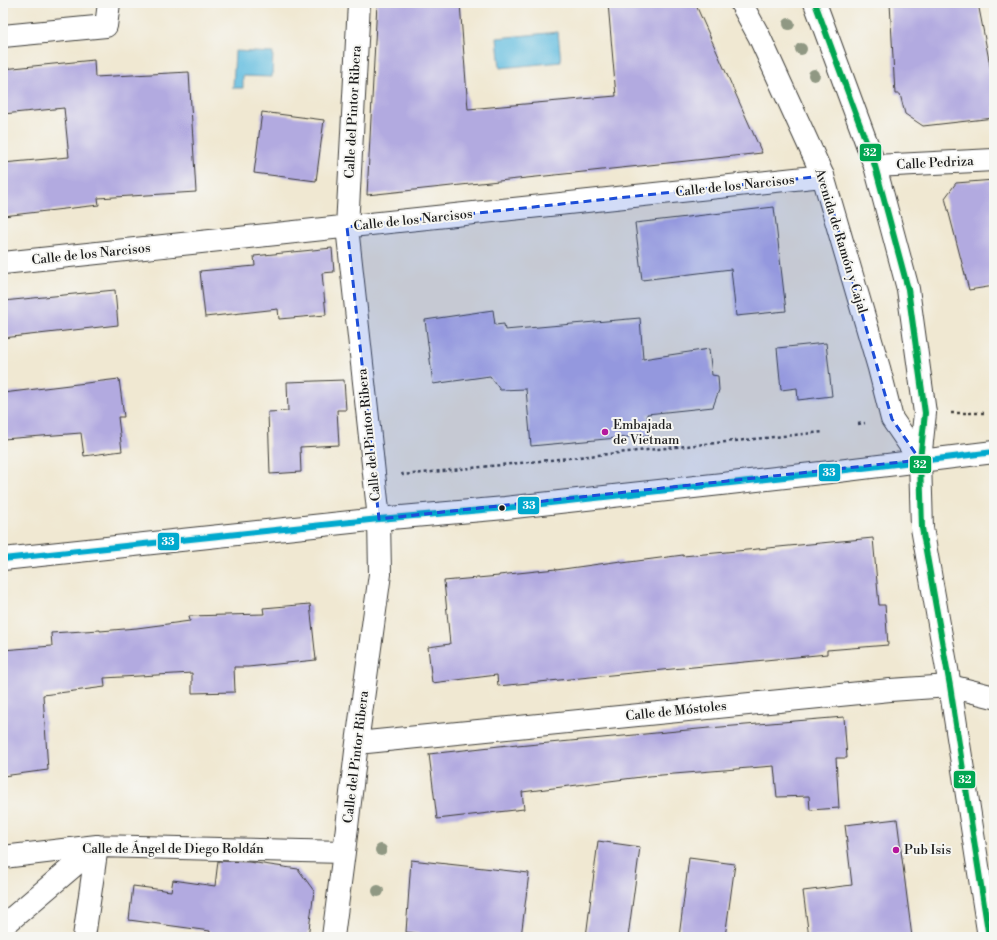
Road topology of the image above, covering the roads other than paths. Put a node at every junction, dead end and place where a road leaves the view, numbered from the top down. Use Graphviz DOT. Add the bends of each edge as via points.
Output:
graph roads {
  1 [pos="109,3"];
  2 [pos="359,3"];
  3 [pos="741,3"];
  4 [pos="815,3"];
  5 [pos="3,36"];
  6 [pos="994,160"];
  7 [pos="875,166"];
  8 [pos="823,176"];
  9 [pos="347,227"];
  10 [pos="3,263"];
  11 [pos="994,452"];
  12 [pos="920,460"];
  13 [pos="379,519"];
  14 [pos="3,559"];
  15 [pos="950,686"];
  16 [pos="994,697"];
  17 [pos="357,743"];
  18 [pos="97,846"];
  19 [pos="344,852"];
  20 [pos="3,857"];
  21 [pos="3,926"];
  22 [pos="84,937"];
  23 [pos="333,937"];
  24 [pos="989,937"];
  1 -- 5 [label="street" via="106,26"];
  2 -- 9 [label="street, Calle del Pintor Ribera"];
  3 -- 8 [label="street, Avenida de Ramón y Cajal" via="759,36"];
  4 -- 7 [label="street"];
  6 -- 7 [label="street, Calle Pedriza"];
  7 -- 12 [label="street" via="908,289 925,413"];
  8 -- 9 [label="street, Calle de los Narcisos"];
  8 -- 12 [label="street, Avenida de Ramón y Cajal" via="892,419"];
  9 -- 10 [label="street, Calle de los Narcisos"];
  9 -- 13 [label="street, Calle del Pintor Ribera"];
  11 -- 12 [label="street"];
  12 -- 13 [label="street" via="513,507"];
  12 -- 15 [label="street" via="922,528"];
  13 -- 14 [label="street"];
  13 -- 17 [label="street, Calle del Pintor Ribera" via="380,574"];
  15 -- 16 [label="street, Calle de Móstoles"];
  15 -- 17 [label="street, Calle de Móstoles"];
  15 -- 24 [label="street"];
  17 -- 19 [label="street, Calle del Pintor Ribera"];
  18 -- 19 [label="street, Calle de Ángel de Diego Roldán"];
  18 -- 20 [label="street, Calle de Ángel de Diego Roldán"];
  18 -- 21 [label="street"];
  18 -- 22 [label="street"];
  19 -- 23 [label="street, Calle del Pintor Ribera"];
}
